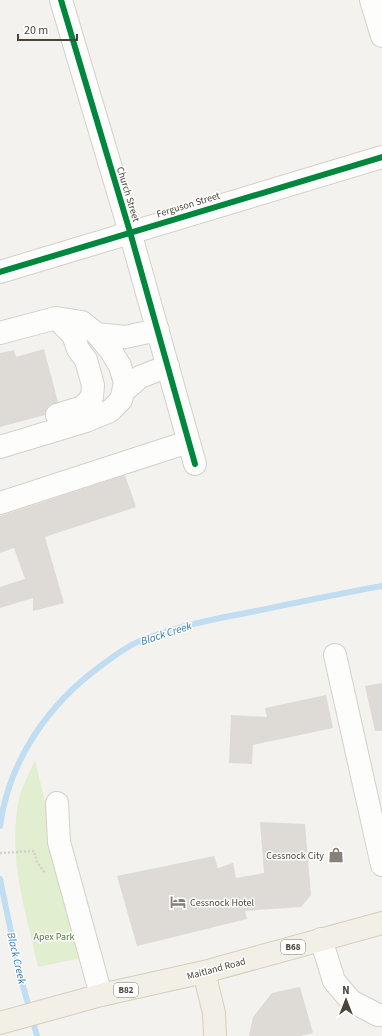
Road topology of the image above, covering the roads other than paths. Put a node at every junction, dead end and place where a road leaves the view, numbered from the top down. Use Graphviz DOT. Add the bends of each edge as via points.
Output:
graph roads {
  1 [pos="61,0"];
  2 [pos="371,0"];
  3 [pos="382,36"];
  4 [pos="382,157"];
  5 [pos="130,232"];
  6 [pos="0,272"];
  7 [pos="56,318"];
  8 [pos="158,330"];
  9 [pos="0,333"];
  10 [pos="96,334"];
  11 [pos="168,366"];
  12 [pos="124,390"];
  13 [pos="188,442"];
  14 [pos="0,446"];
  15 [pos="195,464"];
  16 [pos="0,504"];
  17 [pos="335,655"];
  18 [pos="57,803"];
  19 [pos="382,864"];
  20 [pos="382,923"];
  21 [pos="321,939"];
  22 [pos="204,972"];
  23 [pos="101,995"];
  24 [pos="382,1015"];
  25 [pos="6,1020"];
  26 [pos="215,1036"];
  1 -- 5 [label="street, Church Street"];
  2 -- 3 [label="street"];
  4 -- 5 [label="street, Ferguson Street"];
  5 -- 6 [label="street, Ferguson Street"];
  5 -- 8 [label="street, Church Street"];
  7 -- 9 [label="street"];
  7 -- 10 [label="street" via="82,322"];
  7 -- 14 [label="street" via="73,334 78,349 86,360 93,385 92,397 84,407 8,430"];
  8 -- 10 [label="street" via="125,338"];
  8 -- 11 [label="street, Church Street"];
  10 -- 12 [label="street" via="120,366 125,383"];
  11 -- 12 [label="street" via="140,377"];
  11 -- 13 [label="street, Church Street"];
  12 -- 14 [label="street" via="121,400 110,411 86,422"];
  13 -- 15 [label="street, Church Street"];
  13 -- 16 [label="street"];
  17 -- 19 [label="street"];
  18 -- 23 [label="street" via="59,842"];
  20 -- 21 [label="main road, Maitland Road / B68"];
  21 -- 22 [label="main road, Maitland Road / B68"];
  21 -- 24 [label="street" via="334,980 351,1001"];
  22 -- 23 [label="main road, Maitland Road / B82"];
  22 -- 26 [label="main road" via="214,1013"];
  23 -- 25 [label="main road, Maitland Road / B82"];
}
